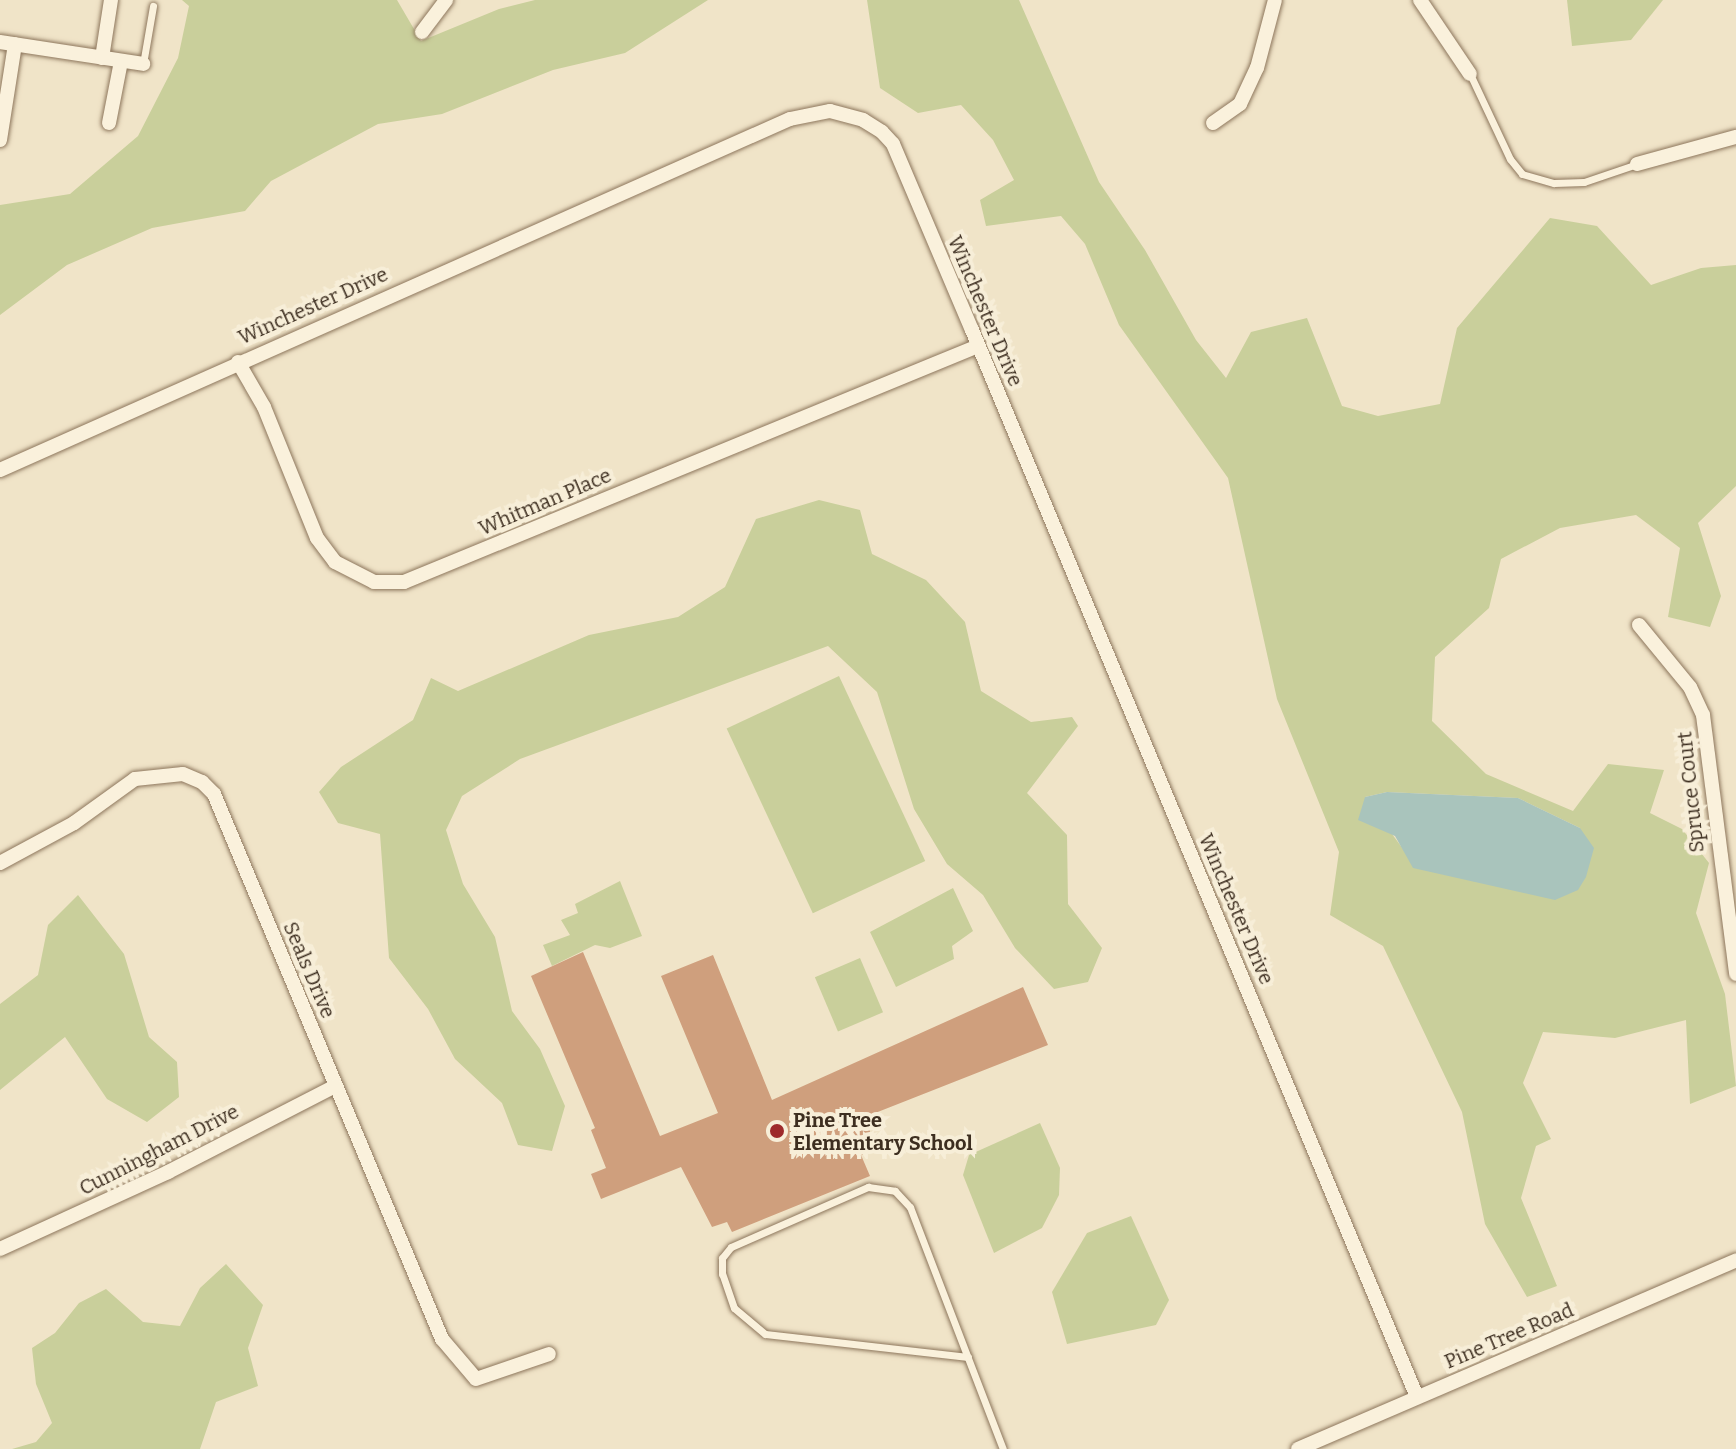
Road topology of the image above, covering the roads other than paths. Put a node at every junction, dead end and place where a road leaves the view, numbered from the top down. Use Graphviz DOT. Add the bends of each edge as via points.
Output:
graph roads {
  1 [pos="111,0"];
  2 [pos="446,0"];
  3 [pos="1275,0"];
  4 [pos="1420,0"];
  5 [pos="153,6"];
  6 [pos="422,32"];
  7 [pos="7,43"];
  8 [pos="102,58"];
  9 [pos="121,61"];
  10 [pos="143,64"];
  11 [pos="1470,74"];
  12 [pos="109,123"];
  13 [pos="1213,123"];
  14 [pos="1736,137"];
  15 [pos="0,140"];
  16 [pos="1637,164"];
  17 [pos="978,346"];
  18 [pos="238,362"];
  19 [pos="0,470"];
  20 [pos="1639,625"];
  21 [pos="0,863"];
  22 [pos="1736,974"];
  23 [pos="335,1086"];
  24 [pos="0,1249"];
  25 [pos="1736,1260"];
  26 [pos="549,1354"];
  27 [pos="968,1357"];
  28 [pos="1417,1397"];
  29 [pos="1300,1448"];
  30 [pos="1003,1449"];
  1 -- 8 [label="street"];
  2 -- 6 [label="street"];
  3 -- 13 [label="street" via="1257,68 1240,104"];
  4 -- 11 [label="street"];
  5 -- 10 [label="lane"];
  7 -- 8 [label="street"];
  7 -- 15 [label="street"];
  8 -- 9 [label="street"];
  9 -- 10 [label="street"];
  9 -- 12 [label="street"];
  11 -- 16 [label="lane" via="1522,174 1554,183 1584,182"];
  14 -- 16 [label="street"];
  17 -- 18 [label="street, Whitman Place" via="404,582 374,582 335,562 317,538 264,407"];
  17 -- 18 [label="street, Winchester Drive" via="893,144 863,120 830,111 790,119"];
  17 -- 28 [label="street, Winchester Drive"];
  18 -- 19 [label="street, Winchester Drive"];
  20 -- 22 [label="street, Spruce Court" via="1690,687 1703,715"];
  21 -- 23 [label="street, Seals Drive" via="74,823 135,779 183,774 202,782 214,794"];
  23 -- 24 [label="street, Cunningham Drive" via="168,1172"];
  23 -- 26 [label="street, Seals Drive" via="442,1339 476,1379"];
  25 -- 28 [label="street, Pine Tree Road"];
  27 -- 27 [label="lane" via="910,1207 895,1191 868,1187 731,1247 722,1258 734,1308 765,1334 782,1340"];
  27 -- 30 [label="lane"];
  28 -- 29 [label="street, Pine Tree Road"];
}
